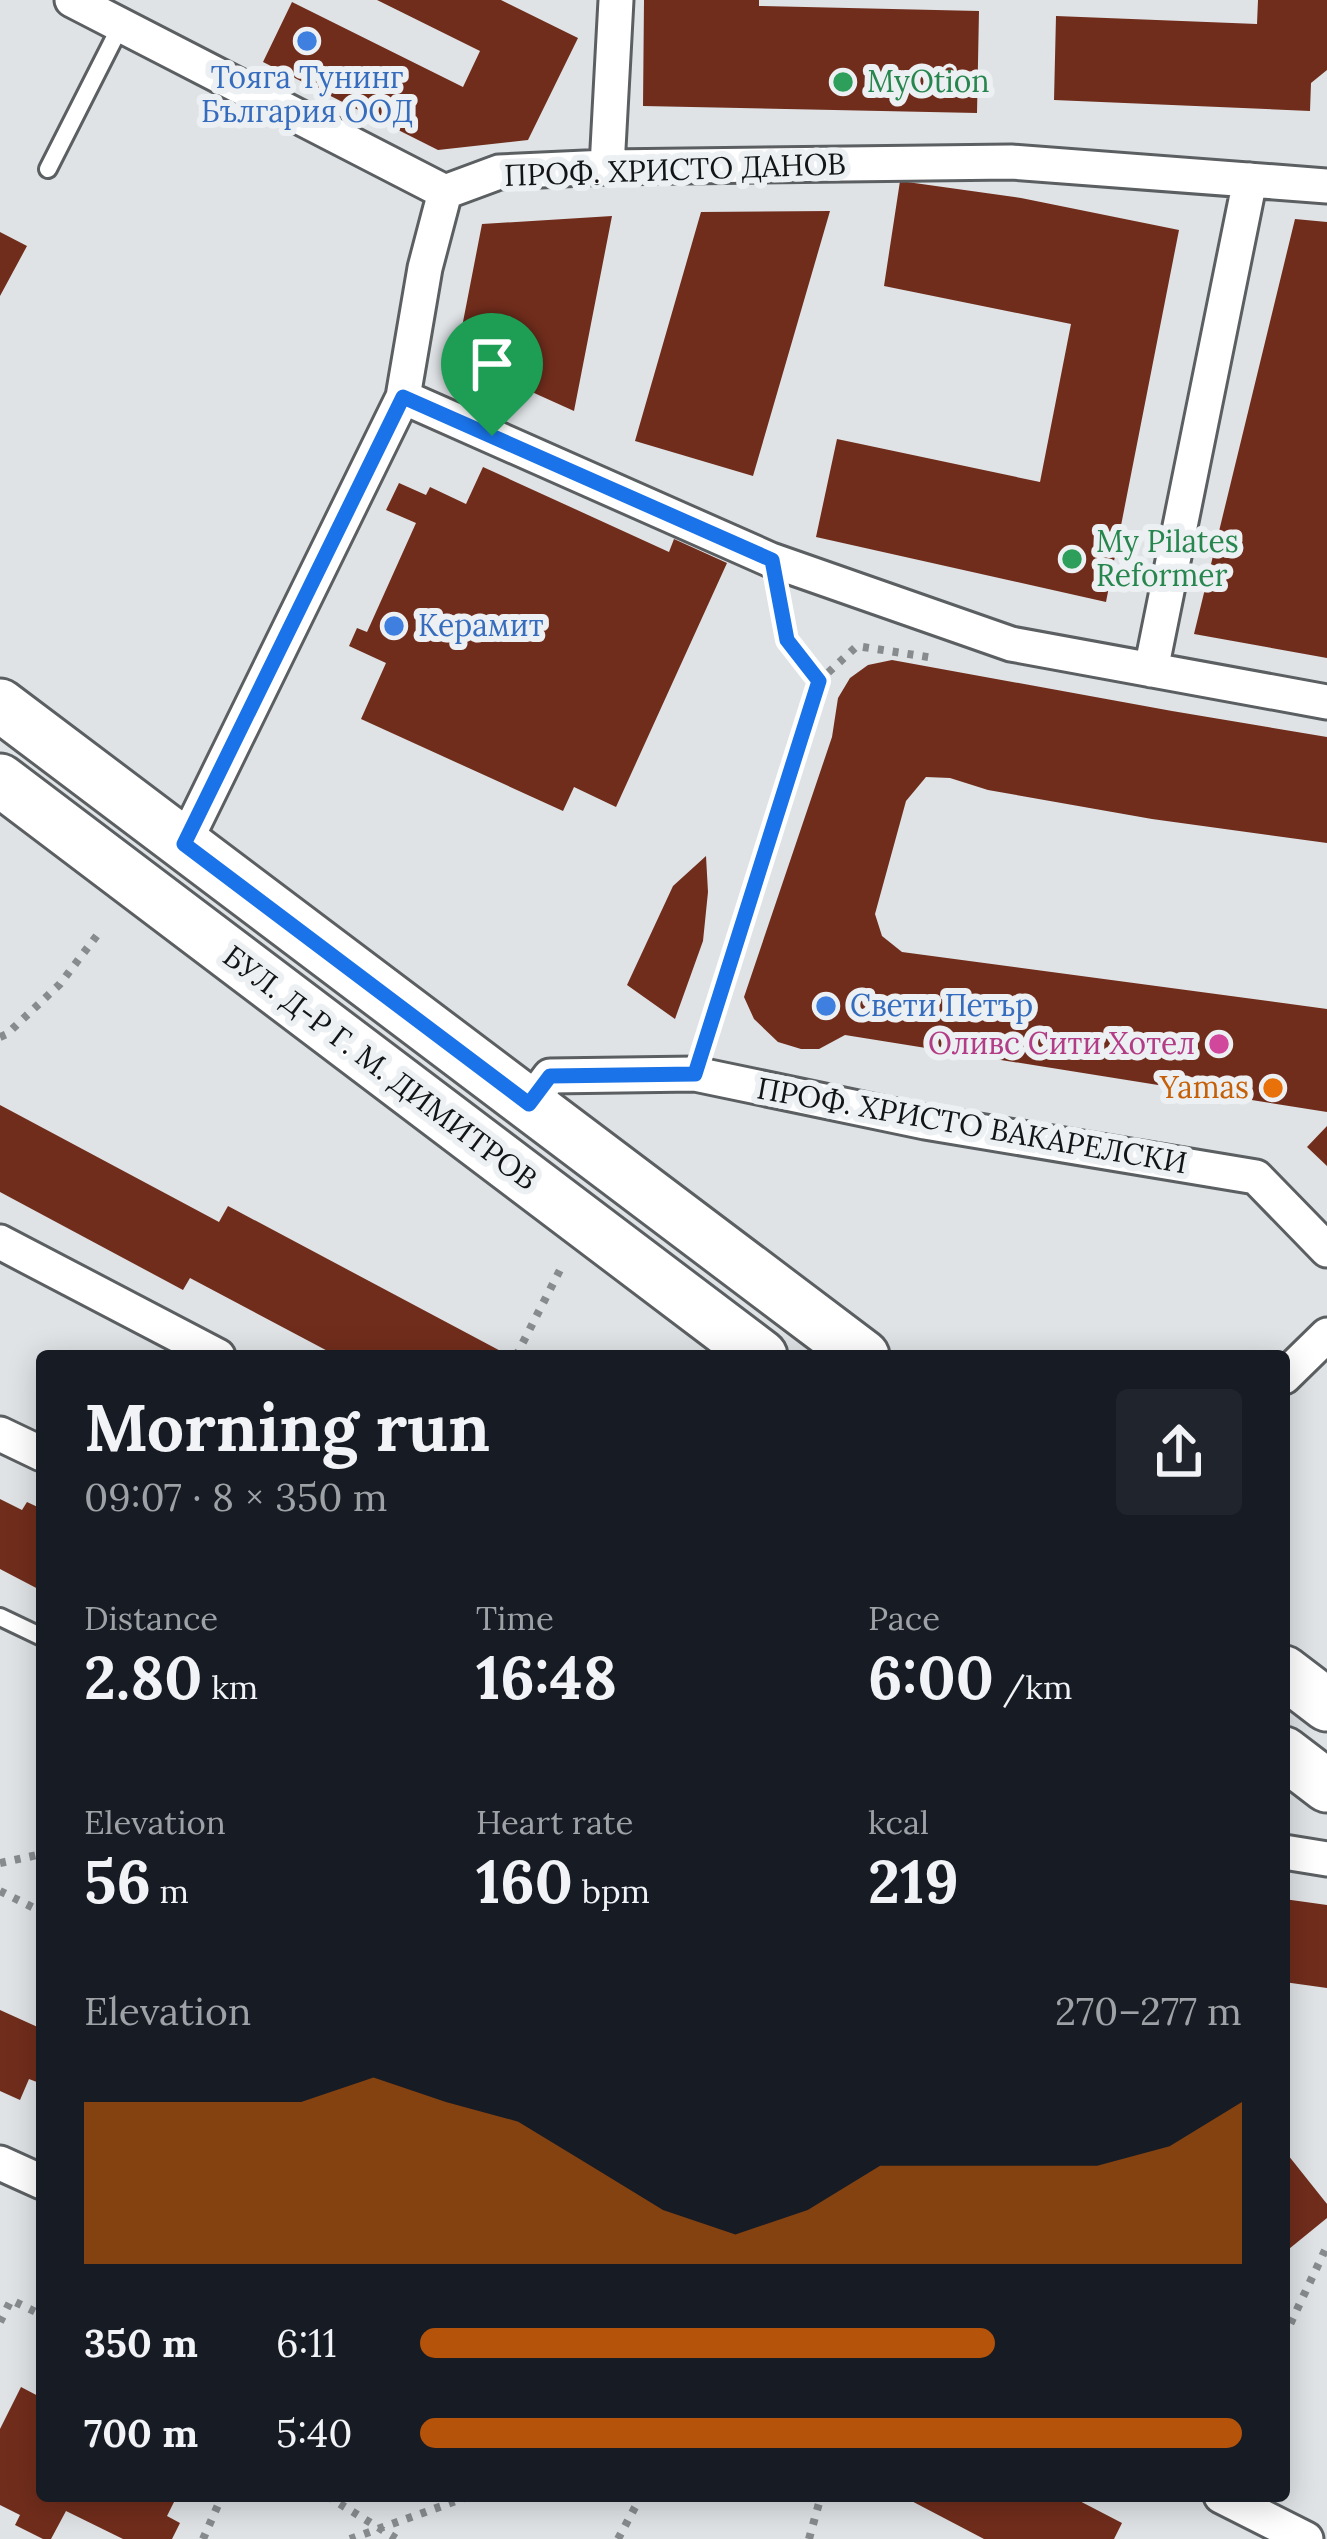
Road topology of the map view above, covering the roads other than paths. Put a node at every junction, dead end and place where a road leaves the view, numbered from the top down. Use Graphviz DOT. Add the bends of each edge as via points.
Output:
graph roads {
  1 [pos="72,0"];
  2 [pos="616,0"];
  3 [pos="121,25"];
  4 [pos="607,167"];
  5 [pos="48,169"];
  6 [pos="1250,180"];
  7 [pos="1327,186"];
  8 [pos="445,192"];
  9 [pos="403,397"];
  10 [pos="1150,670"];
  11 [pos="1327,702"];
  12 [pos="0,705"];
  13 [pos="0,780"];
  14 [pos="184,844"];
  15 [pos="529,1104"];
  16 [pos="0,1242"];
  17 [pos="1327,1250"];
  18 [pos="1327,1335"];
  19 [pos="207,1350"];
  20 [pos="752,1350"];
  21 [pos="855,1350"];
  22 [pos="1290,1370"];
  23 [pos="0,1434"];
  24 [pos="36,1451"];
  25 [pos="0,1617"];
  26 [pos="36,1634"];
  27 [pos="1290,1677"];
  28 [pos="1327,1706"];
  29 [pos="1290,1758"];
  30 [pos="1327,1786"];
  31 [pos="1290,1853"];
  32 [pos="1327,1859"];
  33 [pos="0,2163"];
  34 [pos="36,2179"];
  35 [pos="1233,2502"];
  36 [pos="1306,2539"];
  1 -- 3 [label="street"];
  2 -- 4 [label="street"];
  3 -- 5 [label="lane"];
  3 -- 8 [label="street"];
  4 -- 6 [label="street, ПРОФ. ХРИСТО ДАНОВ" via="1012,162"];
  4 -- 8 [label="street, ПРОФ. ХРИСТО ДАНОВ" via="499,172"];
  6 -- 7 [label="street, ПРОФ. ХРИСТО ДАНОВ"];
  6 -- 10 [label="street"];
  8 -- 9 [label="street"];
  9 -- 10 [label="street" via="772,560 1011,644"];
  9 -- 14 [label="street"];
  10 -- 11 [label="street"];
  12 -- 14 [label="main road, БУЛ. Д-Р Г. М. ДИМИТРОВ"];
  13 -- 20 [label="main road, БУЛ. Д-Р Г. М. ДИМИТРОВ"];
  14 -- 15 [label="main road, БУЛ. Д-Р Г. М. ДИМИТРОВ"];
  15 -- 17 [label="street, ПРОФ. ХРИСТО ВАКАРЕЛСКИ" via="550,1076 695,1074 1256,1177"];
  15 -- 21 [label="main road, БУЛ. Д-Р Г. М. ДИМИТРОВ"];
  16 -- 19 [label="street"];
  18 -- 22 [label="street"];
  23 -- 24 [label="street"];
  25 -- 26 [label="lane"];
  27 -- 28 [label="main road"];
  29 -- 30 [label="main road"];
  31 -- 32 [label="street"];
  33 -- 34 [label="street"];
  35 -- 36 [label="street"];
}
